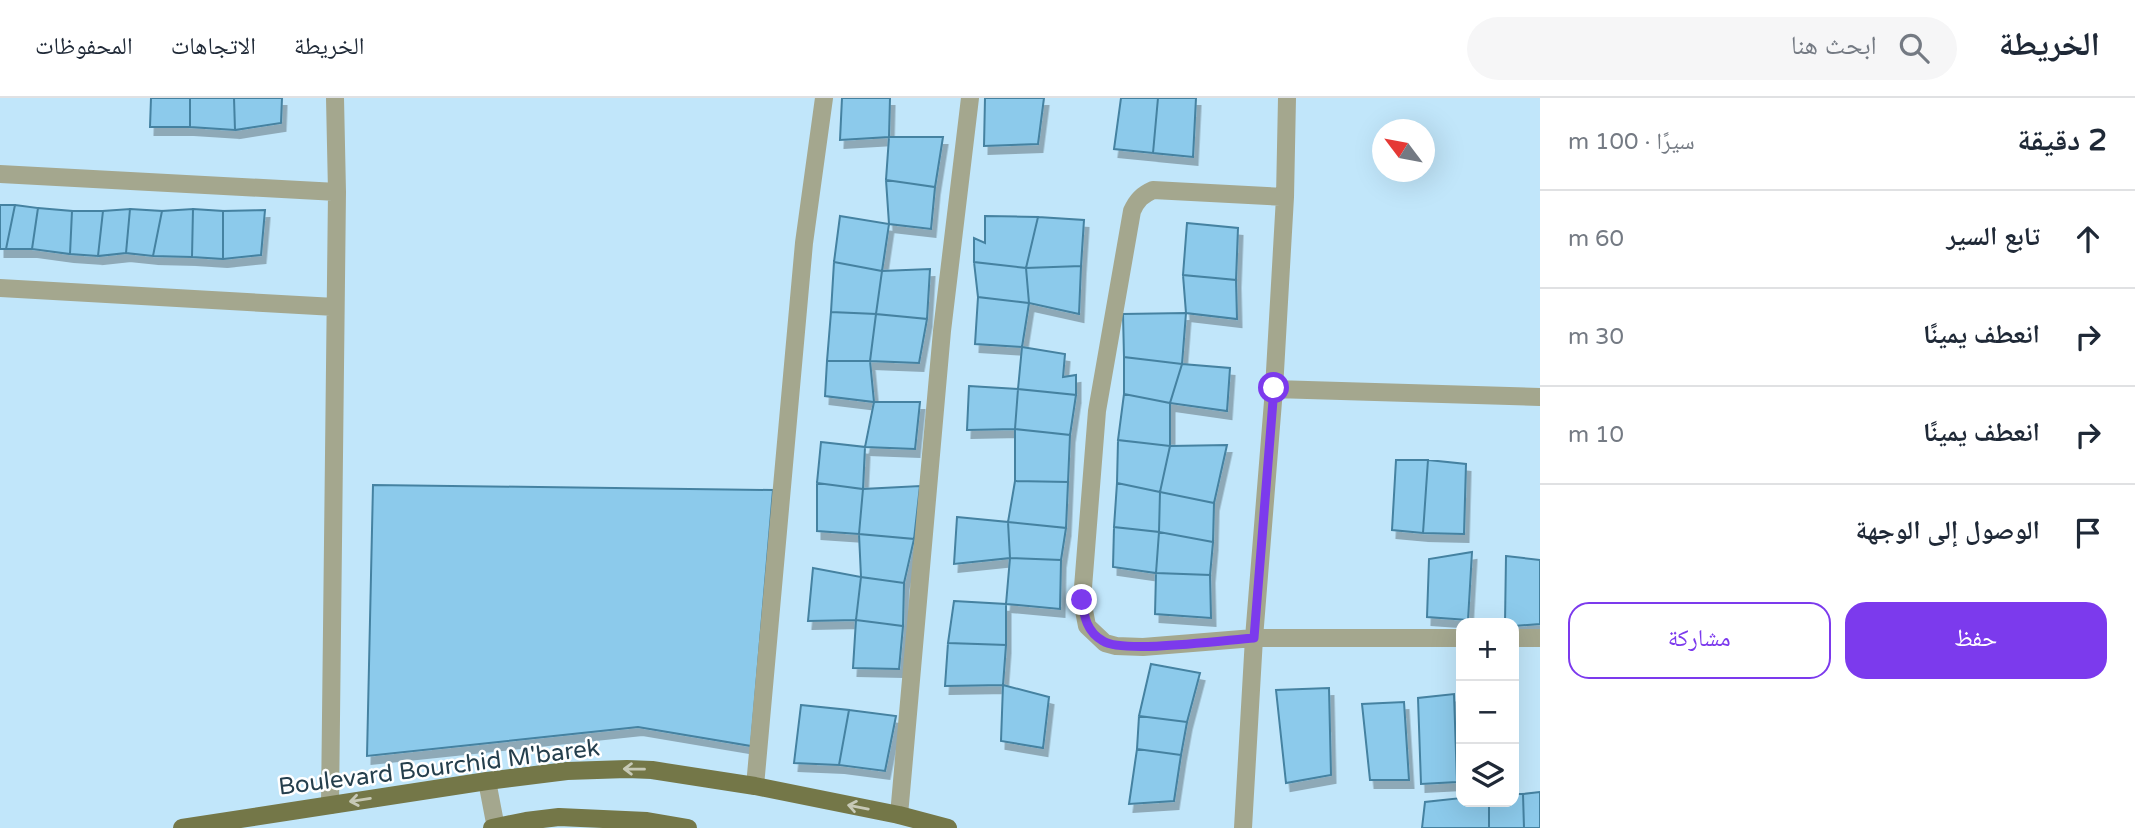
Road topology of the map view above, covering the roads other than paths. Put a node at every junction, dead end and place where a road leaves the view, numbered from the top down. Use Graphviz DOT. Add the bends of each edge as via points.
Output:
graph roads {
  1 [pos="335,98"];
  2 [pos="824,98"];
  3 [pos="970,98"];
  4 [pos="1287,98"];
  5 [pos="0,174"];
  6 [pos="337,192"];
  7 [pos="1285,197"];
  8 [pos="0,288"];
  9 [pos="335,307"];
  10 [pos="1274,388"];
  11 [pos="1540,397"];
  12 [pos="1254,638"];
  13 [pos="1456,638"];
  14 [pos="1519,638"];
  15 [pos="1540,638"];
  16 [pos="486,781"];
  17 [pos="755,786"];
  18 [pos="330,805"];
  19 [pos="899,815"];
  20 [pos="182,828"];
  21 [pos="494,828"];
  22 [pos="688,828"];
  23 [pos="948,828"];
  24 [pos="1243,828"];
  1 -- 6 [label="street"];
  2 -- 17 [label="street" via="804,243"];
  3 -- 19 [label="street" via="942,331"];
  4 -- 7 [label="street"];
  5 -- 6 [label="street"];
  6 -- 9 [label="street"];
  7 -- 10 [label="street"];
  7 -- 12 [label="street" via="1153,190 1137,200 1097,411 1082,600 1087,626 1105,643 1116,646"];
  8 -- 9 [label="street"];
  9 -- 18 [label="street"];
  10 -- 11 [label="street"];
  10 -- 12 [label="street"];
  12 -- 13 [label="street"];
  12 -- 24 [label="street"];
  14 -- 15 [label="street"];
  17 -- 16 [label="main road, Boulevard Bourchid M'barek, one-way" via="627,769"];
  16 -- 18 [label="main road, Boulevard Bourchid M'barek, one-way"];
  16 -- 21 [label="street"];
  19 -- 17 [label="main road, Boulevard Bourchid M'barek, one-way"];
  18 -- 20 [label="main road, Boulevard Bourchid M'barek"];
  19 -- 23 [label="main road, Boulevard Bourchid M'barek"];
  21 -- 22 [label="main road" via="559,817"];
}
